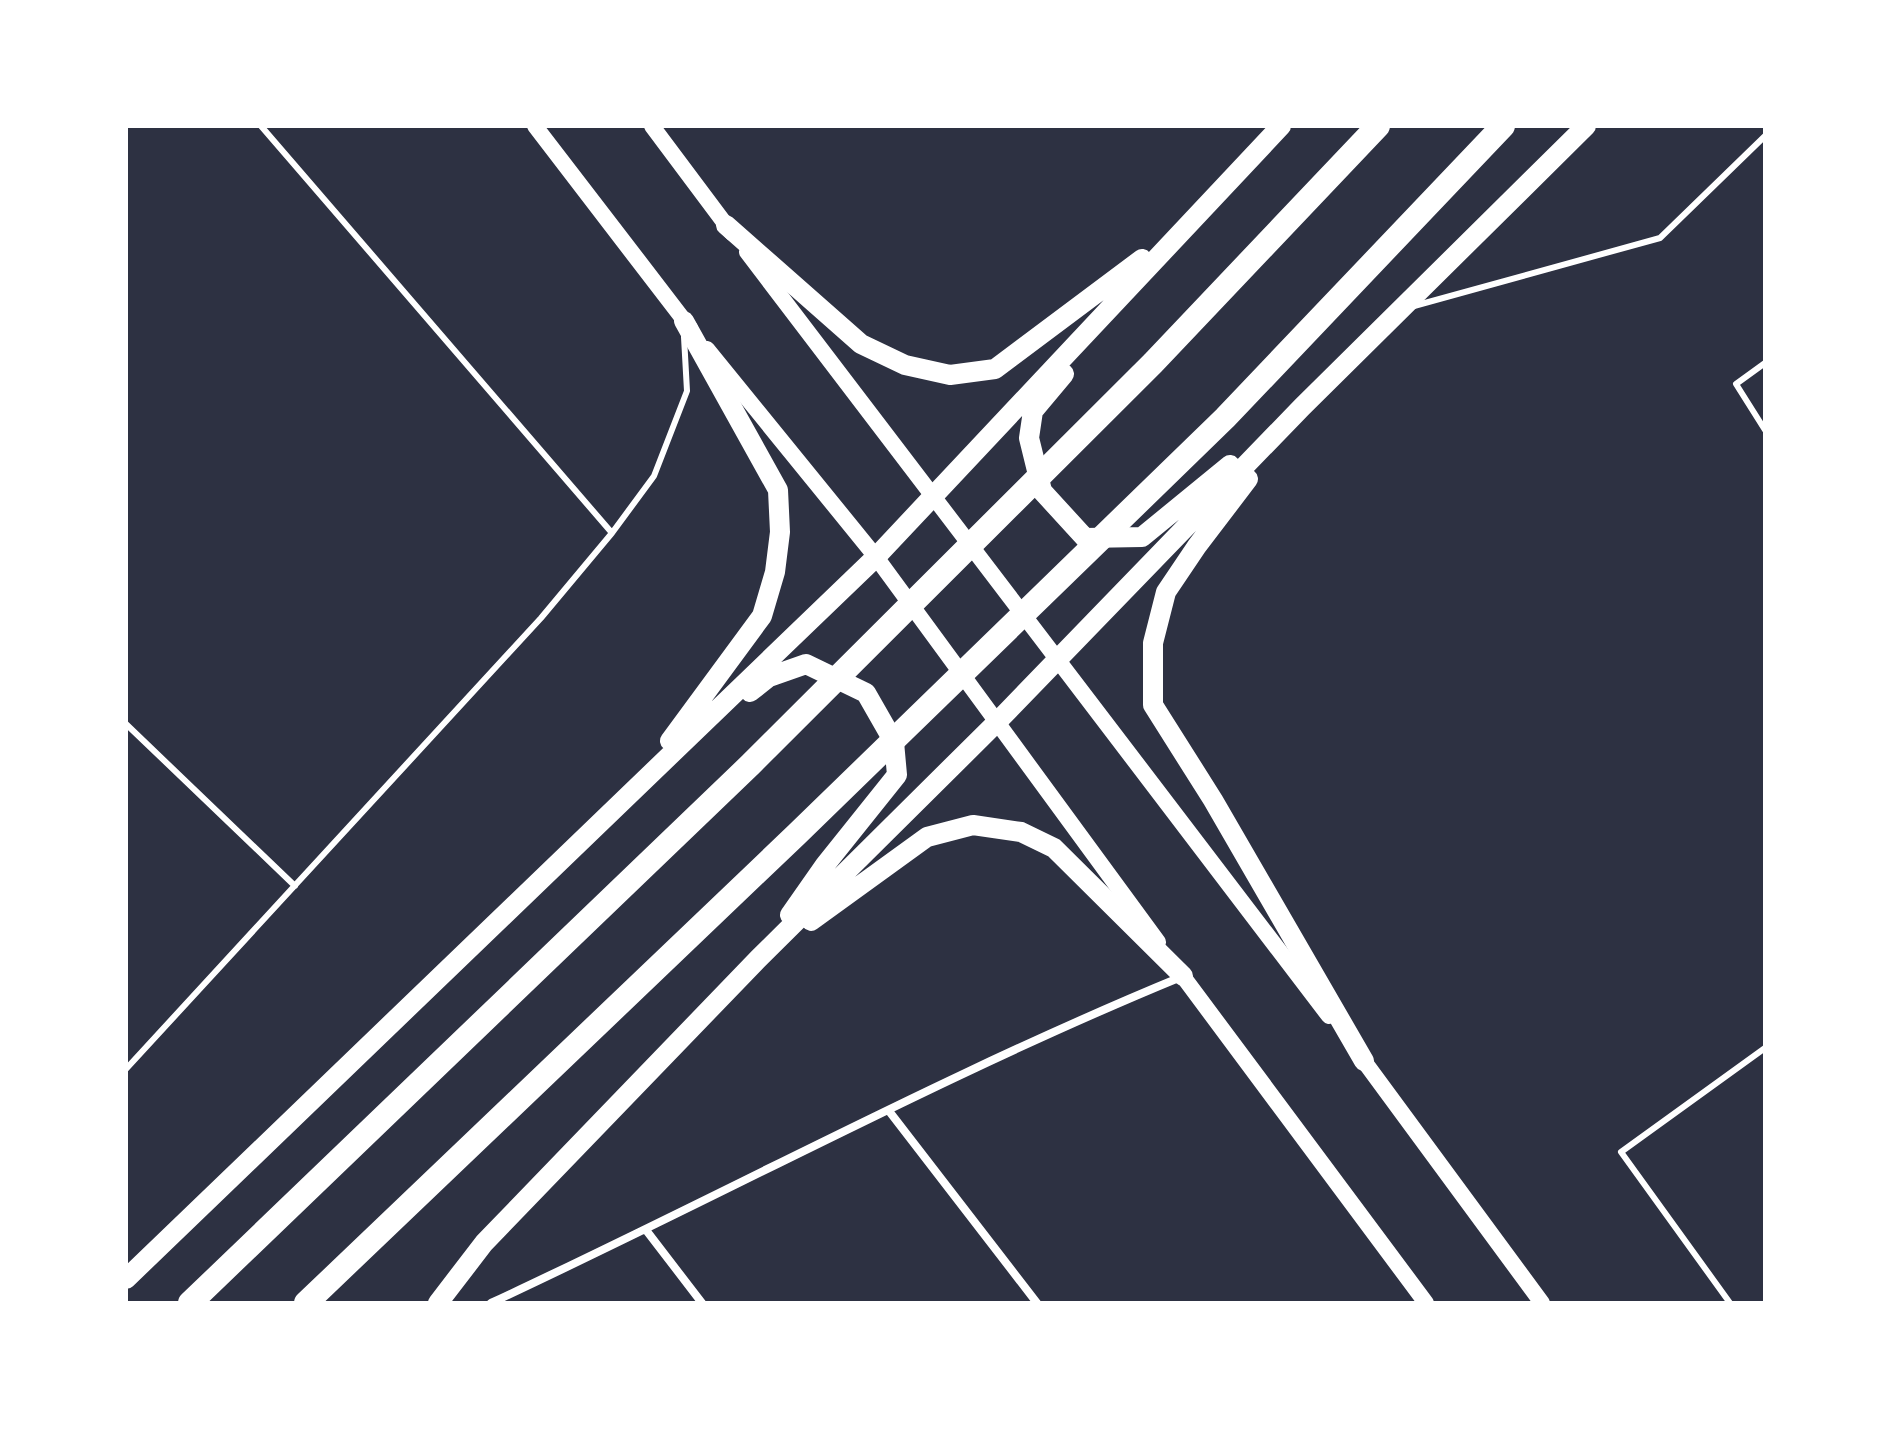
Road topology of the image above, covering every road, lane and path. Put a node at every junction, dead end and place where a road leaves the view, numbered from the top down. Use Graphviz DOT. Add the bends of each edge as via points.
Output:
graph roads {
  1 [pos="261,126"];
  2 [pos="535,126"];
  3 [pos="652,126"];
  4 [pos="1281,126"];
  5 [pos="1378,126"];
  6 [pos="1503,126"];
  7 [pos="1586,126"];
  8 [pos="1765,136"];
  9 [pos="726,225"];
  10 [pos="1187,225"];
  11 [pos="1399,310"];
  12 [pos="684,321"];
  13 [pos="1765,363"];
  14 [pos="1302,407"];
  15 [pos="1765,429"];
  16 [pos="934,494"];
  17 [pos="612,533"];
  18 [pos="876,557"];
  19 [pos="1057,660"];
  20 [pos="998,721"];
  21 [pos="126,724"];
  22 [pos="638,783"];
  23 [pos="295,886"];
  24 [pos="759,958"];
  25 [pos="1183,976"];
  26 [pos="1765,1048"];
  27 [pos="1364,1061"];
  28 [pos="126,1069"];
  29 [pos="889,1111"];
  30 [pos="646,1230"];
  31 [pos="126,1279"];
  32 [pos="190,1303"];
  33 [pos="306,1303"];
  34 [pos="438,1303"];
  35 [pos="491,1303"];
  36 [pos="702,1303"];
  37 [pos="1037,1303"];
  38 [pos="1426,1303"];
  39 [pos="1542,1303"];
  40 [pos="1730,1303"];
  1 -- 17 [label="lane"];
  2 -- 12 [label="main road"];
  3 -- 9 [label="main road"];
  4 -- 10 [label="main road"];
  5 -- 32 [label="highway" via="1153,363 751,764"];
  6 -- 33 [label="highway" via="1225,418"];
  7 -- 11 [label="main road"];
  8 -- 11 [label="lane" via="1660,238"];
  9 -- 10 [label="main road" via="861,344 905,365 950,375 995,369"];
  9 -- 16 [label="main road"];
  10 -- 14 [label="main road" via="1033,411 1029,438 1042,491 1085,538 1142,537"];
  10 -- 16 [label="main road"];
  11 -- 14 [label="main road"];
  12 -- 17 [label="lane" via="687,391 654,476"];
  12 -- 18 [label="main road"];
  12 -- 22 [label="main road" via="778,490 780,532 762,616"];
  13 -- 15 [label="lane" via="1736,384"];
  14 -- 19 [label="main road"];
  14 -- 27 [label="main road" via="1166,592 1153,643 1153,705"];
  16 -- 18 [label="main road"];
  16 -- 19 [label="main road"];
  17 -- 23 [label="lane"];
  18 -- 20 [label="main road"];
  18 -- 22 [label="main road"];
  19 -- 20 [label="main road"];
  19 -- 27 [label="main road"];
  20 -- 24 [label="main road"];
  20 -- 25 [label="main road"];
  21 -- 23 [label="lane"];
  22 -- 24 [label="main road" via="769,677 806,664 866,693 894,742 897,775"];
  22 -- 31 [label="main road"];
  23 -- 28 [label="lane"];
  24 -- 25 [label="main road" via="927,837 973,825 1021,832 1054,848"];
  24 -- 34 [label="main road" via="484,1243"];
  25 -- 29 [label="street" via="1066,1024"];
  25 -- 38 [label="main road"];
  26 -- 40 [label="lane" via="1621,1152"];
  27 -- 39 [label="main road"];
  29 -- 30 [label="street"];
  29 -- 37 [label="street"];
  30 -- 35 [label="street"];
  30 -- 36 [label="street"];
}
